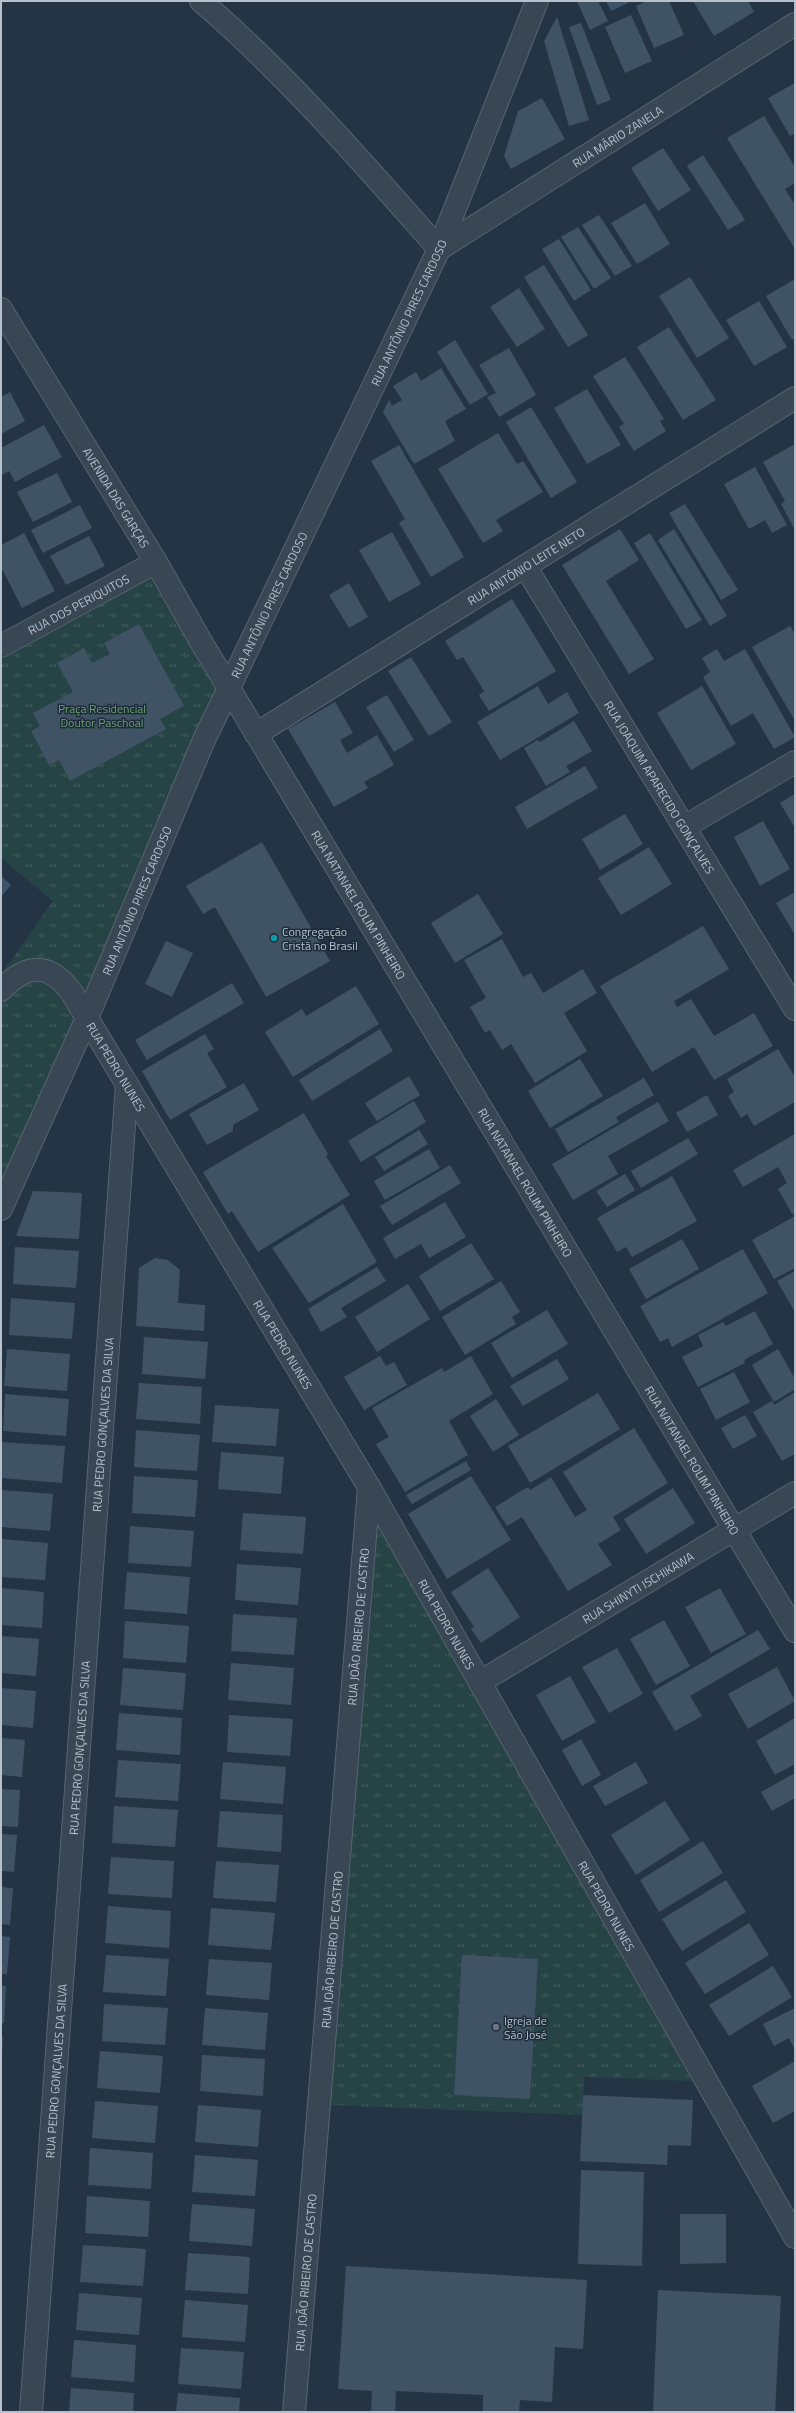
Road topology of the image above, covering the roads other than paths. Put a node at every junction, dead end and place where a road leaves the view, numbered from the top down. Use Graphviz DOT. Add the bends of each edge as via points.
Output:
graph roads {
  1 [pos="201,1"];
  2 [pos="537,1"];
  3 [pos="795,24"];
  4 [pos="439,249"];
  5 [pos="1,309"];
  6 [pos="795,398"];
  7 [pos="156,562"];
  8 [pos="525,566"];
  9 [pos="1,646"];
  10 [pos="229,688"];
  11 [pos="256,734"];
  12 [pos="795,762"];
  13 [pos="686,826"];
  14 [pos="1,990"];
  15 [pos="795,1009"];
  16 [pos="87,1018"];
  17 [pos="127,1084"];
  18 [pos="1,1209"];
  19 [pos="369,1487"];
  20 [pos="795,1493"];
  21 [pos="734,1530"];
  22 [pos="795,1631"];
  23 [pos="480,1682"];
  24 [pos="795,2237"];
  25 [pos="31,2412"];
  26 [pos="294,2412"];
  1 -- 4 [label="street" via="239,34 339,136"];
  2 -- 4 [label="street, RUA ANTÔNIO PIRES CARDOSO"];
  3 -- 4 [label="street, RUA MÁRIO ZANELA"];
  4 -- 10 [label="street, RUA ANTÔNIO PIRES CARDOSO"];
  5 -- 7 [label="street, AVENIDA DAS GARÇAS"];
  6 -- 8 [label="street, RUA ANTÔNIO LEITE NETO"];
  7 -- 9 [label="street, RUA DOS PERIQUITOS"];
  7 -- 10 [label="street, AVENIDA DAS GARÇAS"];
  8 -- 11 [label="street, RUA ANTÔNIO LEITE NETO"];
  8 -- 13 [label="street, RUA JOAQUIM APARECIDO GONÇALVES"];
  10 -- 11 [label="street, RUA NATANAEL ROLIM PINHEIRO"];
  10 -- 16 [label="street, RUA ANTÔNIO PIRES CARDOSO" via="204,740"];
  11 -- 21 [label="street, RUA NATANAEL ROLIM PINHEIRO"];
  12 -- 13 [label="street"];
  13 -- 15 [label="street, RUA JOAQUIM APARECIDO GONÇALVES"];
  14 -- 16 [label="street, RUA PEDRO NUNES" via="15,976 26,970 46,971 65,984"];
  16 -- 17 [label="street, RUA PEDRO NUNES"];
  16 -- 18 [label="street, RUA ANTÔNIO PIRES CARDOSO"];
  17 -- 19 [label="street, RUA PEDRO NUNES"];
  17 -- 25 [label="street, RUA PEDRO GONÇALVES DA SILVA"];
  19 -- 23 [label="street, RUA PEDRO NUNES"];
  19 -- 26 [label="street, RUA JOÃO RIBEIRO DE CASTRO"];
  20 -- 21 [label="street, RUA SHINYTI ISCHIKAWA"];
  21 -- 22 [label="street, RUA NATANAEL ROLIM PINHEIRO"];
  21 -- 23 [label="street, RUA SHINYTI ISCHIKAWA"];
  23 -- 24 [label="street, RUA PEDRO NUNES"];
}
